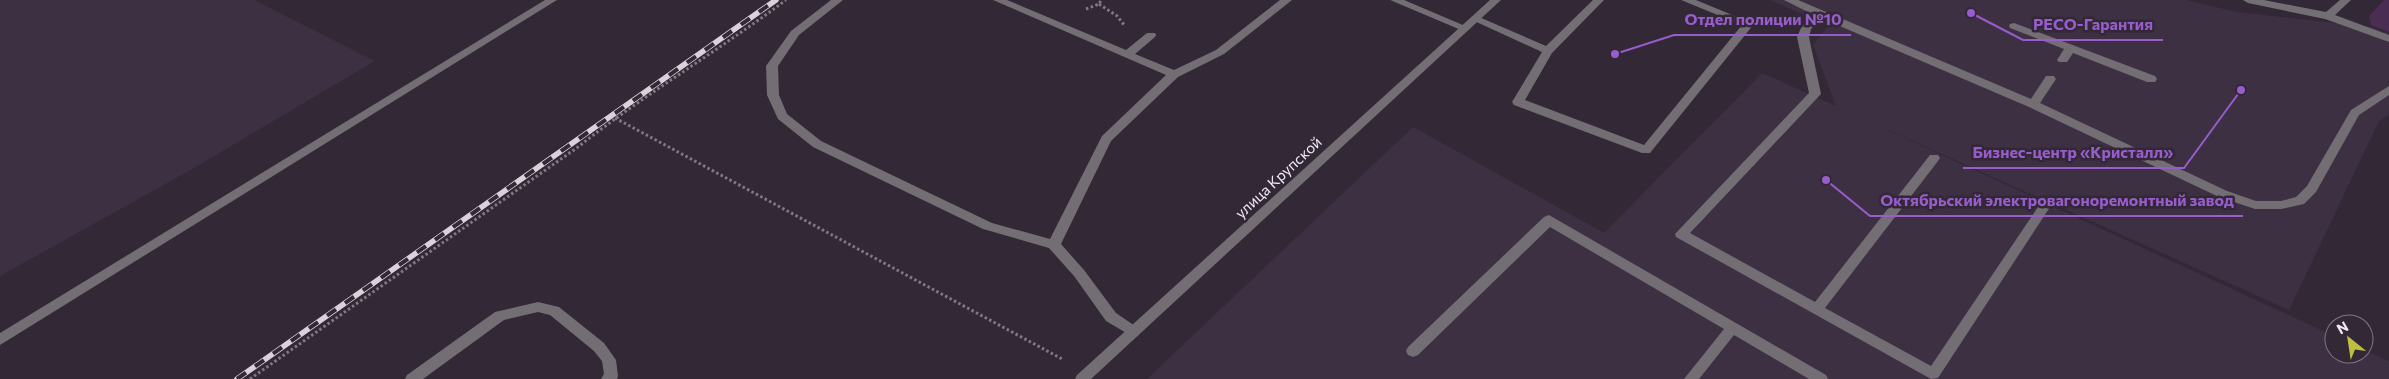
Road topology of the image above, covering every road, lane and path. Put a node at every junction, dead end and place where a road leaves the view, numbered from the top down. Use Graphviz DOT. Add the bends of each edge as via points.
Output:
graph roads {
  1 [pos="552,0"];
  2 [pos="786,0"];
  3 [pos="838,0"];
  4 [pos="998,0"];
  5 [pos="1101,0"];
  6 [pos="1287,0"];
  7 [pos="1395,0"];
  8 [pos="1496,0"];
  9 [pos="1599,0"];
  10 [pos="1686,0"];
  11 [pos="1789,0"];
  12 [pos="2248,0"];
  13 [pos="2346,0"];
  14 [pos="1099,4"];
  15 [pos="1819,13"];
  16 [pos="2328,16"];
  17 [pos="1475,19"];
  18 [pos="2014,26"];
  19 [pos="1465,28"];
  20 [pos="1151,35"];
  21 [pos="2389,39"];
  22 [pos="2072,48"];
  23 [pos="1548,51"];
  24 [pos="1128,54"];
  25 [pos="2063,60"];
  26 [pos="1174,74"];
  27 [pos="2050,79"];
  28 [pos="2151,79"];
  29 [pos="2389,90"];
  30 [pos="2033,104"];
  31 [pos="615,118"];
  32 [pos="1934,158"];
  33 [pos="2044,207"];
  34 [pos="1054,245"];
  35 [pos="1816,310"];
  36 [pos="1733,327"];
  37 [pos="1133,332"];
  38 [pos="0,340"];
  39 [pos="1413,351"];
  40 [pos="1085,376"];
  41 [pos="250,379"];
  42 [pos="412,379"];
  43 [pos="608,379"];
  44 [pos="1690,379"];
  45 [pos="1822,379"];
  1 -- 38 [label="street"];
  2 -- 31 [label="path"];
  3 -- 34 [label="street" via="795,33 772,66 773,95 782,116 817,144 988,226"];
  4 -- 24 [label="street"];
  5 -- 14 [label="path"];
  6 -- 26 [label="street" via="1220,52"];
  7 -- 19 [label="street"];
  8 -- 17 [label="street, улица Крупской"];
  9 -- 23 [label="street"];
  10 -- 23 [label="street" via="1749,24 1646,150 1518,102"];
  11 -- 15 [label="street"];
  12 -- 16 [label="street"];
  13 -- 16 [label="street"];
  15 -- 30 [label="street"];
  15 -- 35 [label="street" via="1803,37 1814,94 1681,234"];
  16 -- 21 [label="street"];
  17 -- 19 [label="street, улица Крупской"];
  17 -- 23 [label="street"];
  18 -- 22 [label="street"];
  19 -- 37 [label="street, улица Крупской"];
  20 -- 24 [label="street"];
  22 -- 25 [label="street"];
  22 -- 28 [label="street"];
  24 -- 26 [label="street"];
  26 -- 34 [label="street" via="1106,139"];
  27 -- 30 [label="street"];
  29 -- 30 [label="street" via="2355,113 2312,189 2300,201 2281,205 2256,205 2223,194"];
  31 -- 40 [label="path"];
  31 -- 41 [label="path"];
  32 -- 35 [label="street"];
  33 -- 35 [label="street" via="1933,374"];
  34 -- 37 [label="street" via="1080,273 1111,317"];
  36 -- 39 [label="street" via="1549,220"];
  36 -- 44 [label="street"];
  36 -- 45 [label="street"];
  37 -- 40 [label="street, улица Крупской"];
  42 -- 43 [label="street" via="500,316 538,307 554,310 599,347 609,360"];
}
